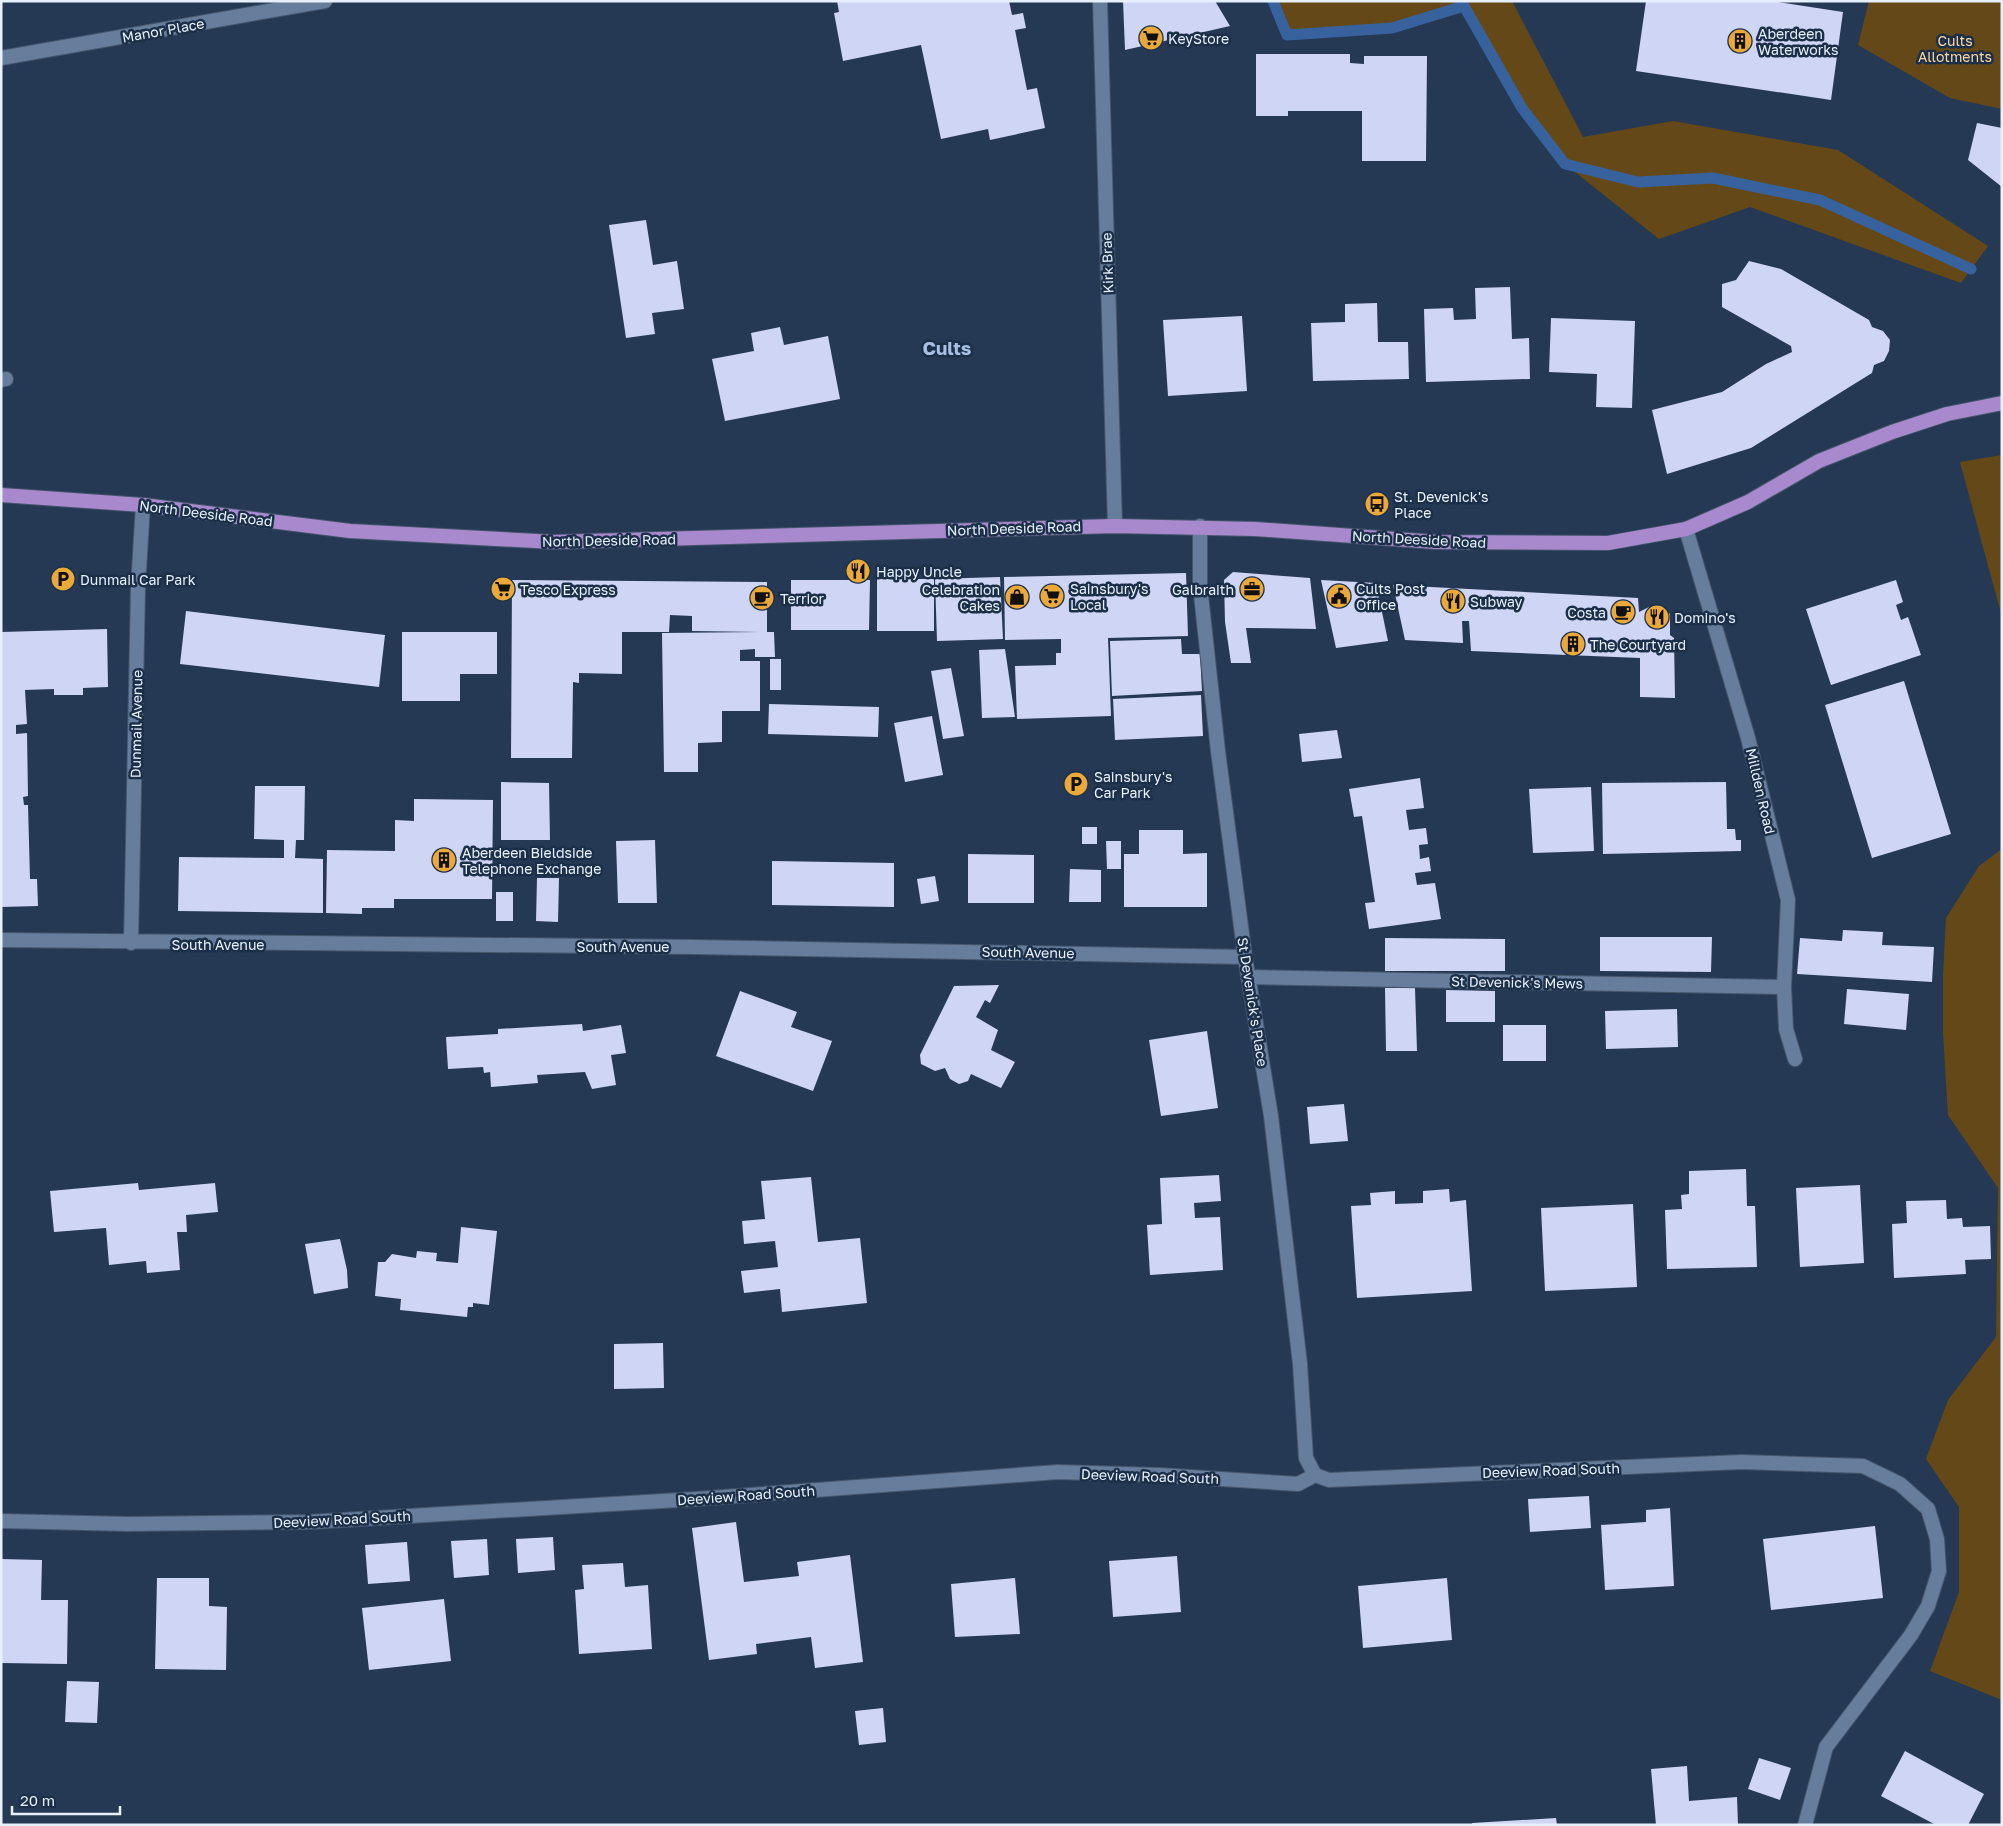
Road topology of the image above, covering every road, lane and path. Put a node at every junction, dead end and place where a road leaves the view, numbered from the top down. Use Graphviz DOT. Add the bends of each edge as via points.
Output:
graph roads {
  1 [pos="325,1"];
  2 [pos="1100,1"];
  3 [pos="1,58"];
  4 [pos="2002,403"];
  5 [pos="1,495"];
  6 [pos="143,505"];
  7 [pos="1116,526"];
  8 [pos="1200,526"];
  9 [pos="1686,529"];
  10 [pos="1,940"];
  11 [pos="131,943"];
  12 [pos="1245,957"];
  13 [pos="1249,977"];
  14 [pos="1784,987"];
  15 [pos="1796,1059"];
  16 [pos="1315,1475"];
  17 [pos="1,1521"];
  18 [pos="1805,1825"];
  1 -- 3 [label="street, Manor Place"];
  2 -- 7 [label="street, Kirk Brae"];
  4 -- 9 [label="main road, North Deeside Road" via="1947,414 1892,432 1820,461 1748,502"];
  5 -- 6 [label="main road, North Deeside Road"];
  6 -- 7 [label="main road, North Deeside Road" via="350,531 554,542"];
  6 -- 11 [label="street, Dunmail Avenue" via="138,587"];
  7 -- 8 [label="main road, North Deeside Road"];
  8 -- 9 [label="main road, North Deeside Road" via="1446,542 1608,543"];
  8 -- 12 [label="street, St Devenick's Place" via="1201,596"];
  9 -- 14 [label="street, Millden Road" via="1748,738 1788,900"];
  10 -- 11 [label="street, South Avenue"];
  11 -- 12 [label="street, South Avenue" via="694,947"];
  12 -- 13 [label="street, St Devenick's Place"];
  13 -- 14 [label="street, St Devenick's Mews"];
  13 -- 16 [label="street, St Devenick's Place" via="1271,1116 1300,1364 1306,1458"];
  14 -- 15 [label="street, Millden Road" via="1786,1029"];
  16 -- 17 [label="street, Deeview Road South" via="1298,1484 1058,1472 309,1522 128,1524"];
  16 -- 18 [label="street, Deeview Road South" via="1329,1480 1741,1462 1863,1466 1900,1484 1928,1509 1937,1539 1939,1571 1928,1606 1911,1635 1826,1747"];
}
